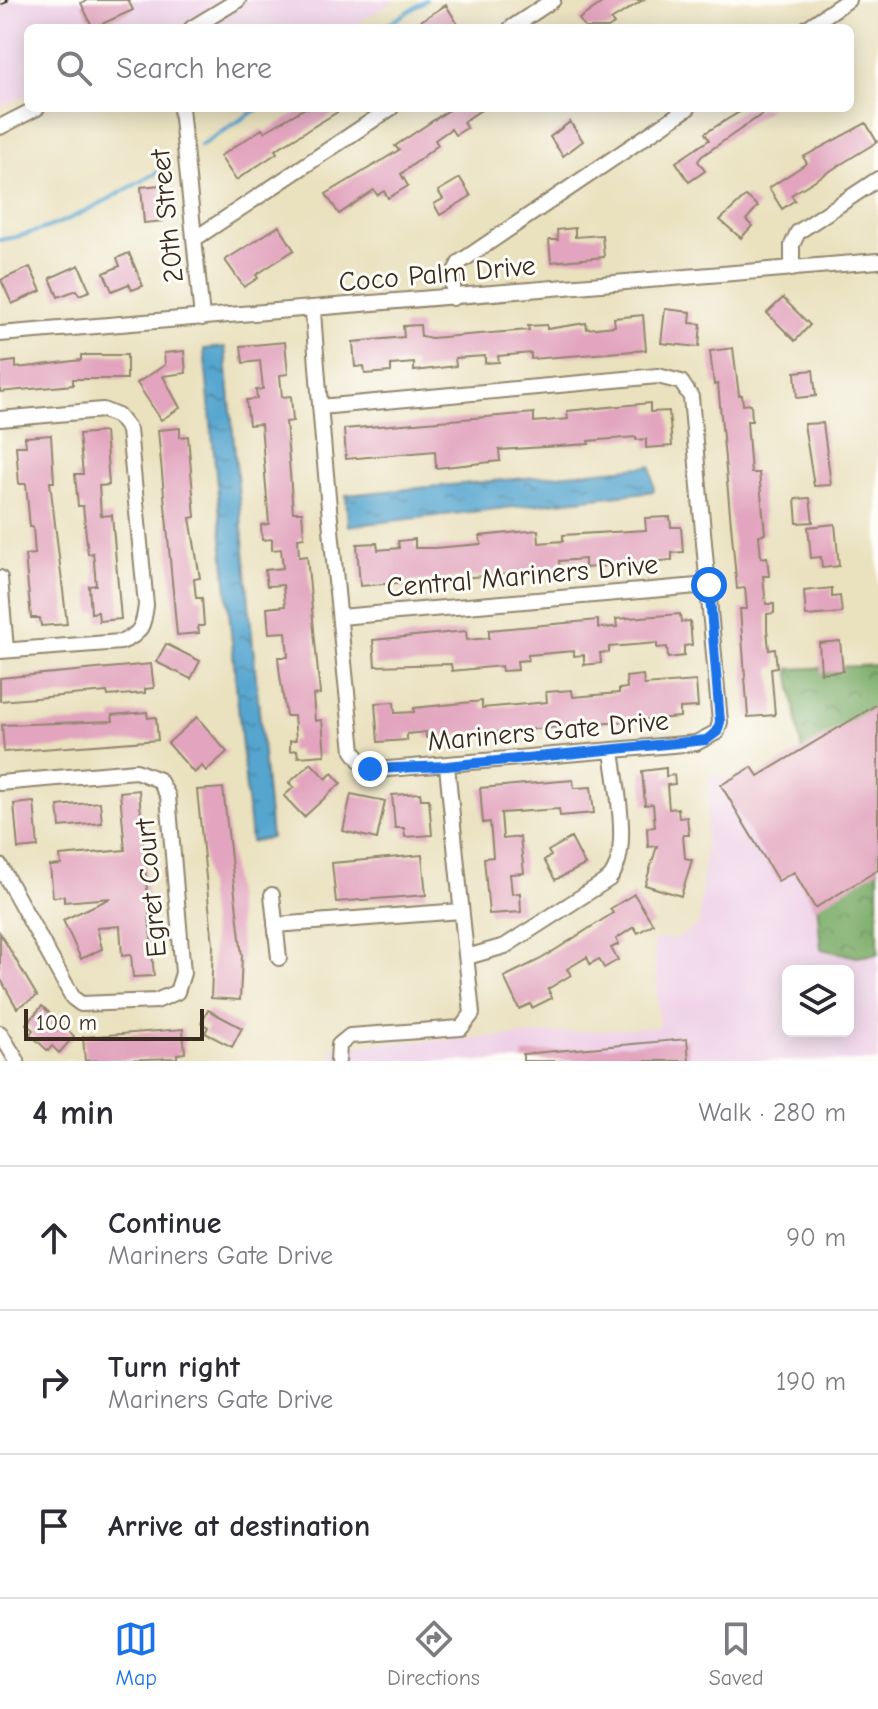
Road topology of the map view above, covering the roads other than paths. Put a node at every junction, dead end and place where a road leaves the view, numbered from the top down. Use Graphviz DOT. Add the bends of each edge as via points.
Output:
graph roads {
  1 [pos="238,0"];
  2 [pos="553,0"];
  3 [pos="848,0"];
  4 [pos="199,24"];
  5 [pos="517,24"];
  6 [pos="813,24"];
  7 [pos="29,112"];
  8 [pos="181,112"];
  9 [pos="385,112"];
  10 [pos="682,112"];
  11 [pos="0,127"];
  12 [pos="878,179"];
  13 [pos="196,238"];
  14 [pos="878,261"];
  15 [pos="792,269"];
  16 [pos="453,298"];
  17 [pos="313,311"];
  18 [pos="202,318"];
  19 [pos="0,334"];
  20 [pos="320,407"];
  21 [pos="0,419"];
  22 [pos="0,578"];
  23 [pos="709,585"];
  24 [pos="340,617"];
  25 [pos="3,650"];
  26 [pos="612,751"];
  27 [pos="447,766"];
  28 [pos="0,783"];
  29 [pos="0,866"];
  30 [pos="272,895"];
  31 [pos="461,911"];
  32 [pos="275,925"];
  33 [pos="467,957"];
  34 [pos="279,958"];
  35 [pos="0,1033"];
  36 [pos="17,1061"];
  37 [pos="338,1061"];
  1 -- 4 [label="street"];
  2 -- 5 [label="street"];
  3 -- 6 [label="street"];
  7 -- 11 [label="street"];
  8 -- 13 [label="street, 20th Street"];
  9 -- 13 [label="street"];
  10 -- 16 [label="street" via="460,262 453,275"];
  12 -- 15 [label="street" via="798,232"];
  13 -- 18 [label="street, 20th Street"];
  14 -- 15 [label="street, Coco Palm Drive"];
  15 -- 16 [label="street, Coco Palm Drive"];
  16 -- 17 [label="street, Coco Palm Drive"];
  17 -- 18 [label="street, Coco Palm Drive"];
  17 -- 20 [label="street, Mariners Gate Drive"];
  18 -- 19 [label="street, Coco Palm Drive"];
  20 -- 23 [label="street, Mariners Gate Drive" via="671,377 691,397"];
  20 -- 24 [label="street, Mariners Gate Drive"];
  21 -- 25 [label="street" via="103,410 122,419 129,430 146,605 135,637 121,642"];
  22 -- 25 [label="street"];
  23 -- 24 [label="street, Central Mariners Drive"];
  23 -- 26 [label="street, Mariners Gate Drive" via="717,732 696,743"];
  24 -- 27 [label="street, Mariners Gate Drive" via="358,760 376,770"];
  26 -- 27 [label="street, Mariners Gate Drive"];
  26 -- 33 [label="street" via="622,845 619,869 505,946"];
  27 -- 31 [label="street"];
  28 -- 29 [label="street, Egret Court" via="136,771 159,780 168,796 182,958 183,981 177,992 156,1001 81,1004"];
  30 -- 32 [label="street"];
  31 -- 32 [label="street"];
  31 -- 33 [label="street"];
  32 -- 34 [label="street"];
  33 -- 37 [label="street" via="473,1009 466,1025 350,1036 339,1045"];
  35 -- 36 [label="street"];
}
